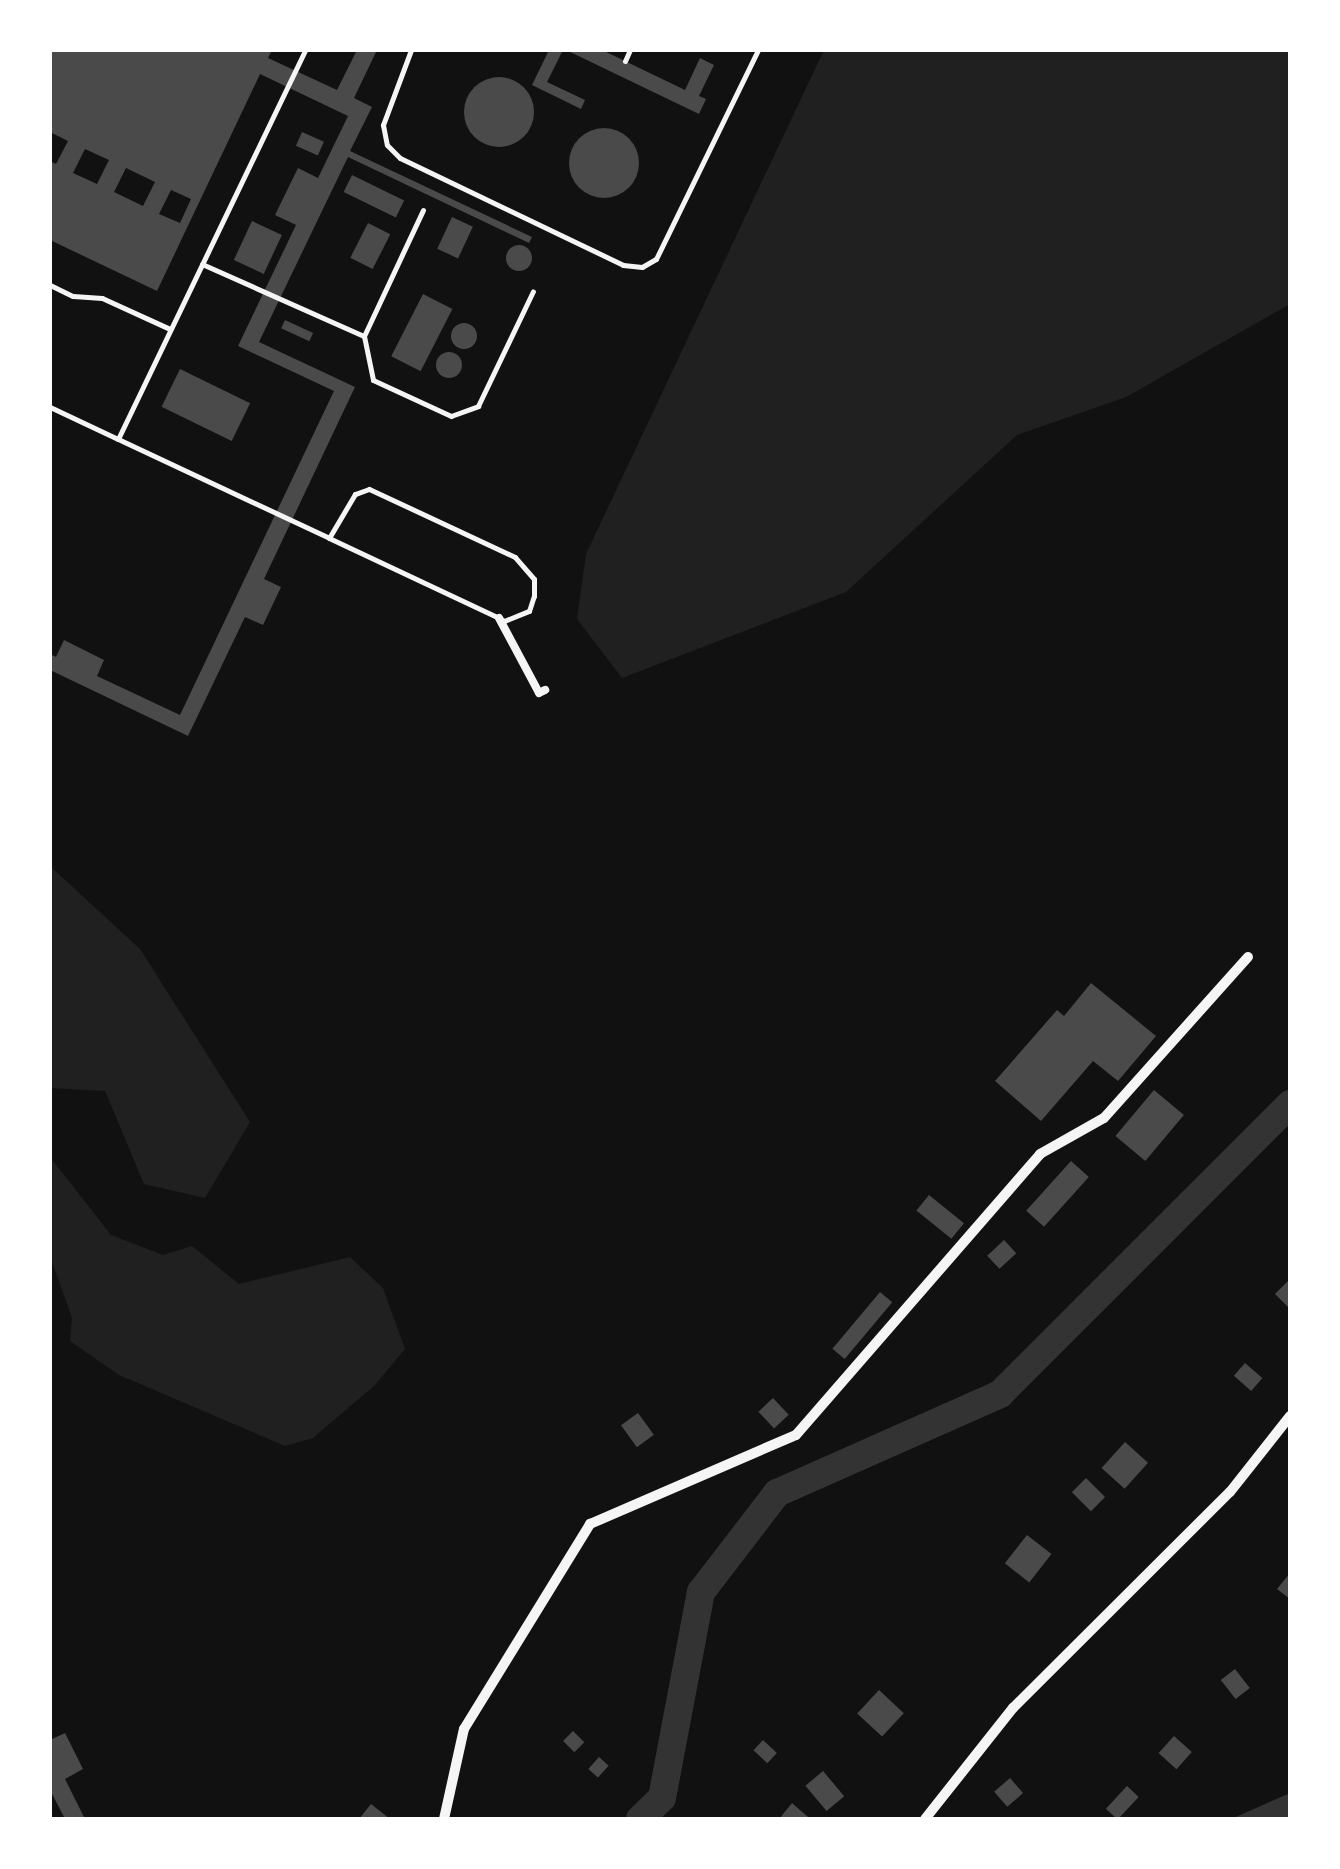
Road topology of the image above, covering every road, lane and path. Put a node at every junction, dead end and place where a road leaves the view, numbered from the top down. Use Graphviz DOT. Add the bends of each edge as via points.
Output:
graph roads {
  1 [pos="305,50"];
  2 [pos="412,50"];
  3 [pos="630,50"];
  4 [pos="758,50"];
  5 [pos="624,60"];
  6 [pos="423,210"];
  7 [pos="202,264"];
  8 [pos="50,285"];
  9 [pos="533,291"];
  10 [pos="170,330"];
  11 [pos="364,336"];
  12 [pos="50,407"];
  13 [pos="118,439"];
  14 [pos="328,538"];
  15 [pos="499,618"];
  16 [pos="545,690"];
  17 [pos="1248,957"];
  18 [pos="1290,1416"];
  19 [pos="444,1819"];
  20 [pos="925,1819"];
  1 -- 7 [label="lane"];
  2 -- 4 [label="lane" via="382,125 387,145 400,158 642,268 656,259"];
  3 -- 5 [label="lane"];
  6 -- 11 [label="lane"];
  7 -- 10 [label="lane"];
  7 -- 11 [label="lane"];
  8 -- 10 [label="lane" via="73,296 102,298"];
  9 -- 11 [label="lane" via="478,406 466,415 451,416 374,380"];
  10 -- 13 [label="lane"];
  12 -- 13 [label="lane"];
  13 -- 14 [label="lane"];
  14 -- 15 [label="lane"];
  14 -- 15 [label="lane" via="355,494 369,489 515,557 534,580 534,596 516,620"];
  15 -- 16 [label="street" via="539,694"];
  17 -- 19 [label="street" via="1104,1118 1040,1154 796,1435 590,1524 464,1729"];
  18 -- 20 [label="street" via="1230,1492 1013,1708"];
}
